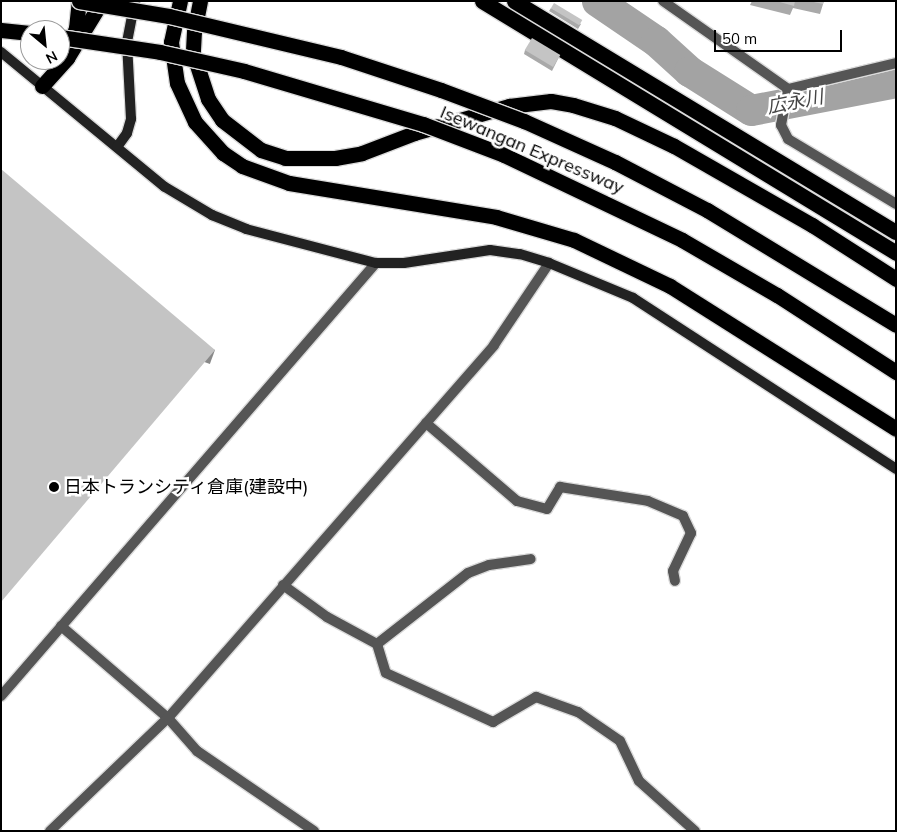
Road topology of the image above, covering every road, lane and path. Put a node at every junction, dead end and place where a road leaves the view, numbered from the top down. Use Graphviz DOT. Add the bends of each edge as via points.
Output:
graph roads {
  1 [pos="79,1"];
  2 [pos="102,1"];
  3 [pos="135,1"];
  4 [pos="180,1"];
  5 [pos="200,1"];
  6 [pos="482,1"];
  7 [pos="514,1"];
  8 [pos="663,1"];
  9 [pos="1,30"];
  10 [pos="20,32"];
  11 [pos="70,38"];
  12 [pos="1,52"];
  13 [pos="896,63"];
  14 [pos="42,86"];
  15 [pos="788,90"];
  16 [pos="117,147"];
  17 [pos="896,204"];
  18 [pos="896,232"];
  19 [pos="896,254"];
  20 [pos="376,263"];
  21 [pos="549,263"];
  22 [pos="896,279"];
  23 [pos="896,325"];
  24 [pos="896,372"];
  25 [pos="426,423"];
  26 [pos="896,429"];
  27 [pos="896,469"];
  28 [pos="531,559"];
  29 [pos="675,581"];
  30 [pos="283,585"];
  31 [pos="61,626"];
  32 [pos="377,644"];
  33 [pos="1,696"];
  34 [pos="168,718"];
  35 [pos="50,831"];
  36 [pos="314,831"];
  37 [pos="695,831"];
  1 -- 14 [label="highway" via="76,28 70,44"];
  1 -- 23 [label="highway, Isewangan Expressway, bridge" via="169,16 332,55 524,121 615,162 707,210"];
  2 -- 14 [label="highway" via="67,58"];
  3 -- 16 [label="street" via="128,42 131,120"];
  4 -- 26 [label="highway" via="171,42 177,83 195,122 223,153 242,166 289,183 461,210 539,228 574,240 670,286"];
  5 -- 22 [label="highway" via="194,31 194,53 208,98 239,136 260,150 285,158 310,160 362,153 466,117 530,102 551,102 593,110 674,146"];
  6 -- 19 [label="highway"];
  7 -- 18 [label="highway"];
  8 -- 15 [label="street"];
  9 -- 10 [label="highway"];
  11 -- 24 [label="highway, Isewangan Expressway, bridge" via="160,52 244,70 423,124 504,155 682,240 777,295"];
  12 -- 14 [label="street"];
  13 -- 15 [label="street"];
  14 -- 16 [label="street"];
  15 -- 17 [label="street" via="780,125 788,139"];
  16 -- 20 [label="street" via="165,187 212,215 246,229"];
  20 -- 21 [label="street" via="404,263 490,250 520,254"];
  20 -- 31 [label="street"];
  21 -- 25 [label="street" via="494,346"];
  21 -- 27 [label="street" via="633,298"];
  25 -- 29 [label="street" via="517,501 547,508 560,487 648,501 683,516 692,533 672,571"];
  25 -- 30 [label="street"];
  28 -- 32 [label="street" via="489,565 468,573"];
  30 -- 32 [label="street" via="327,616"];
  30 -- 34 [label="street"];
  31 -- 33 [label="street"];
  31 -- 34 [label="street"];
  32 -- 37 [label="street" via="386,673 493,722 536,697 578,712 620,740 639,781"];
  34 -- 35 [label="street"];
  34 -- 36 [label="street" via="197,751"];
}
